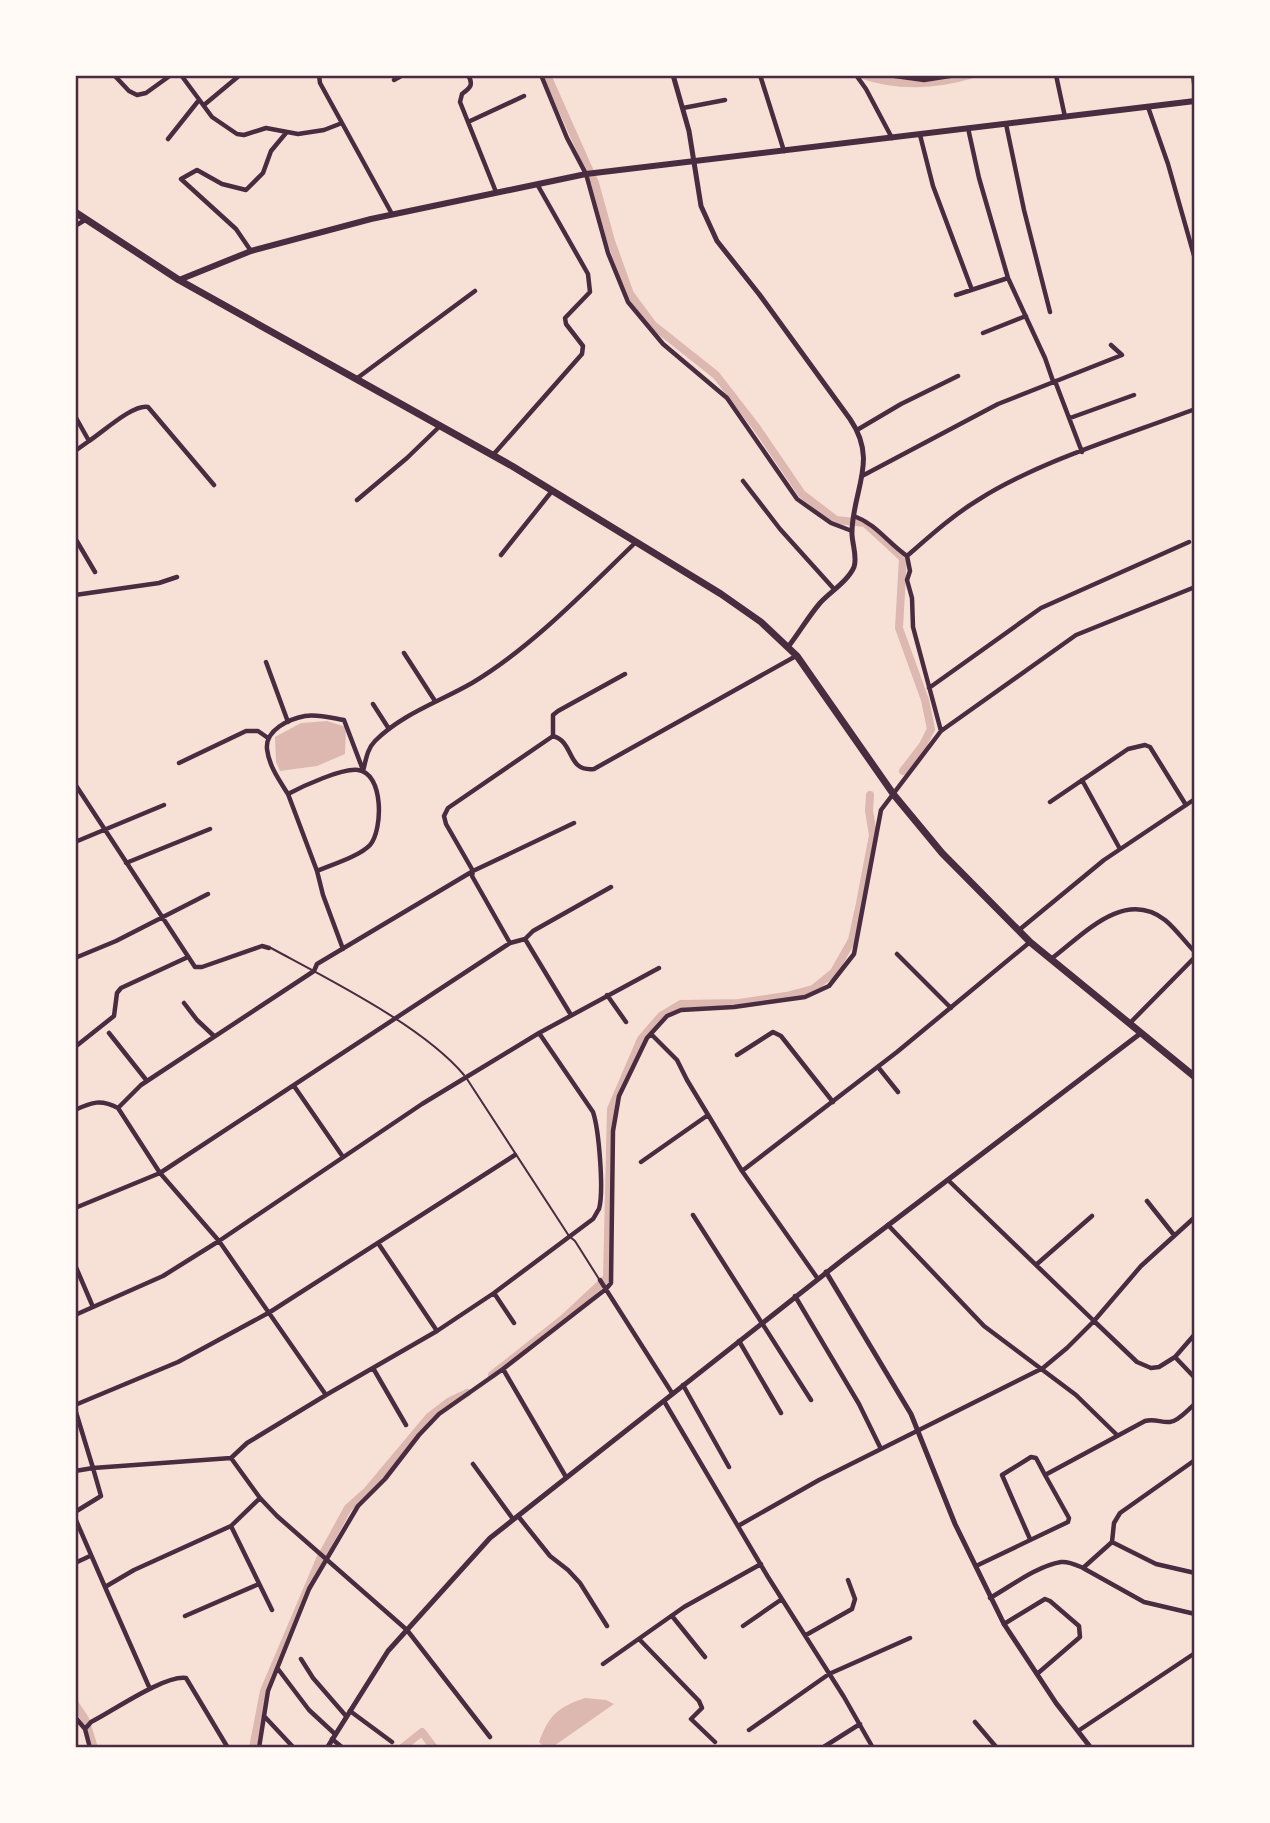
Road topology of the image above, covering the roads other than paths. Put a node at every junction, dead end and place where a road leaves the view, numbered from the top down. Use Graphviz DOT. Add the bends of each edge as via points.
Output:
graph roads {
  1 [pos="114,75"];
  2 [pos="172,75"];
  3 [pos="181,75"];
  4 [pos="240,75"];
  5 [pos="318,75"];
  6 [pos="403,75"];
  7 [pos="468,75"];
  8 [pos="541,75"];
  9 [pos="673,75"];
  10 [pos="760,75"];
  11 [pos="888,75"];
  12 [pos="956,75"];
  13 [pos="1056,75"];
  14 [pos="1193,75"];
  15 [pos="856,76"];
  16 [pos="394,80"];
  17 [pos="1195,91"];
  18 [pos="524,96"];
  19 [pos="199,100"];
  20 [pos="725,100"];
  21 [pos="1195,101"];
  22 [pos="204,105"];
  23 [pos="1148,107"];
  24 [pos="683,108"];
  25 [pos="1065,117"];
  26 [pos="342,122"];
  27 [pos="468,122"];
  28 [pos="1006,124"];
  29 [pos="968,128"];
  30 [pos="287,132"];
  31 [pos="920,135"];
  32 [pos="892,138"];
  33 [pos="167,139"];
  34 [pos="784,151"];
  35 [pos="694,160"];
  36 [pos="590,174"];
  37 [pos="537,184"];
  38 [pos="496,192"];
  39 [pos="75,212"];
  40 [pos="392,214"];
  41 [pos="85,220"];
  42 [pos="75,226"];
  43 [pos="251,251"];
  44 [pos="1195,259"];
  45 [pos="1008,278"];
  46 [pos="178,280"];
  47 [pos="972,290"];
  48 [pos="475,291"];
  49 [pos="956,295"];
  50 [pos="1050,312"];
  51 [pos="1026,316"];
  52 [pos="983,333"];
  53 [pos="1111,345"];
  54 [pos="958,376"];
  55 [pos="356,379"];
  56 [pos="1054,381"];
  57 [pos="1134,395"];
  58 [pos="1195,409"];
  59 [pos="75,416"];
  60 [pos="1070,418"];
  61 [pos="440,426"];
  62 [pos="857,430"];
  63 [pos="89,441"];
  64 [pos="75,452"];
  65 [pos="1083,452"];
  66 [pos="492,455"];
  67 [pos="862,476"];
  68 [pos="743,481"];
  69 [pos="214,485"];
  70 [pos="552,491"];
  71 [pos="356,500"];
  72 [pos="853,523"];
  73 [pos="75,538"];
  74 [pos="1189,542"];
  75 [pos="635,543"];
  76 [pos="501,555"];
  77 [pos="907,556"];
  78 [pos="95,572"];
  79 [pos="177,577"];
  80 [pos="1195,587"];
  81 [pos="834,589"];
  82 [pos="75,595"];
  83 [pos="788,647"];
  84 [pos="404,653"];
  85 [pos="797,656"];
  86 [pos="266,662"];
  87 [pos="625,674"];
  88 [pos="929,688"];
  89 [pos="435,701"];
  90 [pos="373,704"];
  91 [pos="288,722"];
  92 [pos="389,729"];
  93 [pos="941,731"];
  94 [pos="553,736"];
  95 [pos="268,738"];
  96 [pos="179,763"];
  97 [pos="363,771"];
  98 [pos="1082,780"];
  99 [pos="75,784"];
  100 [pos="288,794"];
  101 [pos="894,795"];
  102 [pos="1195,799"];
  103 [pos="1050,802"];
  104 [pos="164,805"];
  105 [pos="1186,805"];
  106 [pos="574,823"];
  107 [pos="210,829"];
  108 [pos="106,830"];
  109 [pos="75,842"];
  110 [pos="1120,849"];
  111 [pos="126,863"];
  112 [pos="317,871"];
  113 [pos="473,871"];
  114 [pos="611,887"];
  115 [pos="208,894"];
  116 [pos="162,916"];
  117 [pos="1018,931"];
  118 [pos="525,939"];
  119 [pos="1030,942"];
  120 [pos="510,943"];
  121 [pos="269,948"];
  122 [pos="343,949"];
  123 [pos="897,954"];
  124 [pos="1195,955"];
  125 [pos="187,957"];
  126 [pos="75,958"];
  127 [pos="1051,959"];
  128 [pos="659,968"];
  129 [pos="314,971"];
  130 [pos="607,995"];
  131 [pos="184,1003"];
  132 [pos="951,1008"];
  133 [pos="571,1015"];
  134 [pos="395,1019"];
  135 [pos="626,1022"];
  136 [pos="1130,1023"];
  137 [pos="109,1033"];
  138 [pos="539,1033"];
  139 [pos="1141,1033"];
  140 [pos="651,1034"];
  141 [pos="214,1036"];
  142 [pos="75,1047"];
  143 [pos="737,1055"];
  144 [pos="878,1067"];
  145 [pos="1195,1077"];
  146 [pos="467,1079"];
  147 [pos="147,1081"];
  148 [pos="294,1086"];
  149 [pos="898,1093"];
  150 [pos="833,1102"];
  151 [pos="118,1108"];
  152 [pos="75,1110"];
  153 [pos="708,1115"];
  154 [pos="515,1154"];
  155 [pos="343,1157"];
  156 [pos="641,1162"];
  157 [pos="742,1171"];
  158 [pos="160,1173"];
  159 [pos="948,1180"];
  160 [pos="1147,1201"];
  161 [pos="75,1208"];
  162 [pos="693,1215"];
  163 [pos="1091,1216"];
  164 [pos="1195,1217"];
  165 [pos="888,1225"];
  166 [pos="1174,1235"];
  167 [pos="569,1236"];
  168 [pos="219,1241"];
  169 [pos="378,1244"];
  170 [pos="1036,1264"];
  171 [pos="75,1265"];
  172 [pos="826,1272"];
  173 [pos="818,1279"];
  174 [pos="600,1280"];
  175 [pos="605,1288"];
  176 [pos="494,1293"];
  177 [pos="795,1296"];
  178 [pos="93,1307"];
  179 [pos="270,1312"];
  180 [pos="75,1315"];
  181 [pos="1094,1321"];
  182 [pos="762,1322"];
  183 [pos="514,1323"];
  184 [pos="437,1332"];
  185 [pos="1195,1334"];
  186 [pos="739,1341"];
  187 [pos="1175,1357"];
  188 [pos="373,1368"];
  189 [pos="1043,1368"];
  190 [pos="503,1369"];
  191 [pos="1195,1378"];
  192 [pos="683,1385"];
  193 [pos="672,1393"];
  194 [pos="326,1395"];
  195 [pos="664,1400"];
  196 [pos="811,1400"];
  197 [pos="1195,1404"];
  198 [pos="75,1407"];
  199 [pos="781,1413"];
  200 [pos="406,1425"];
  201 [pos="919,1429"];
  202 [pos="1117,1435"];
  203 [pos="881,1449"];
  204 [pos="230,1458"];
  205 [pos="1195,1460"];
  206 [pos="473,1464"];
  207 [pos="729,1467"];
  208 [pos="93,1468"];
  209 [pos="75,1471"];
  210 [pos="1045,1475"];
  211 [pos="566,1478"];
  212 [pos="260,1498"];
  213 [pos="75,1512"];
  214 [pos="75,1518"];
  215 [pos="515,1518"];
  216 [pos="231,1526"];
  217 [pos="738,1526"];
  218 [pos="1030,1539"];
  219 [pos="1112,1542"];
  220 [pos="90,1556"];
  221 [pos="325,1557"];
  222 [pos="75,1563"];
  223 [pos="761,1564"];
  224 [pos="976,1566"];
  225 [pos="1083,1568"];
  226 [pos="1195,1573"];
  227 [pos="848,1580"];
  228 [pos="259,1584"];
  229 [pos="105,1587"];
  230 [pos="990,1598"];
  231 [pos="782,1599"];
  232 [pos="272,1610"];
  233 [pos="1195,1614"];
  234 [pos="185,1616"];
  235 [pos="672,1616"];
  236 [pos="1004,1624"];
  237 [pos="607,1626"];
  238 [pos="743,1626"];
  239 [pos="407,1630"];
  240 [pos="806,1635"];
  241 [pos="910,1638"];
  242 [pos="639,1639"];
  243 [pos="1195,1653"];
  244 [pos="705,1657"];
  245 [pos="301,1659"];
  246 [pos="603,1664"];
  247 [pos="278,1668"];
  248 [pos="829,1674"];
  249 [pos="1037,1674"];
  250 [pos="150,1689"];
  251 [pos="348,1714"];
  252 [pos="264,1716"];
  253 [pos="75,1717"];
  254 [pos="975,1722"];
  255 [pos="860,1724"];
  256 [pos="85,1729"];
  257 [pos="749,1730"];
  258 [pos="1078,1731"];
  259 [pos="333,1737"];
  260 [pos="491,1737"];
  261 [pos="392,1742"];
  262 [pos="715,1742"];
  263 [pos="90,1748"];
  264 [pos="228,1748"];
  265 [pos="259,1748"];
  266 [pos="294,1748"];
  267 [pos="327,1748"];
  268 [pos="343,1748"];
  269 [pos="822,1748"];
  270 [pos="873,1748"];
  271 [pos="997,1748"];
  272 [pos="1091,1748"];
  1 -- 2 [label="street" via="137,95"];
  3 -- 19 [label="street"];
  4 -- 22 [label="street"];
  5 -- 26 [label="street"];
  6 -- 16 [label="street"];
  7 -- 27 [label="street" via="470,88 459,97"];
  8 -- 36 [label="street" via="568,138"];
  9 -- 24 [label="street"];
  10 -- 34 [label="street"];
  11 -- 12 [label="street" via="924,80"];
  13 -- 25 [label="street"];
  14 -- 17 [label="street"];
  15 -- 32 [label="street"];
  18 -- 27 [label="street"];
  19 -- 22 [label="street"];
  19 -- 33 [label="street"];
  20 -- 24 [label="street"];
  21 -- 23 [label="main road"];
  22 -- 30 [label="street" via="212,117 237,134 266,128"];
  23 -- 25 [label="main road"];
  23 -- 44 [label="street"];
  24 -- 35 [label="street"];
  25 -- 28 [label="main road"];
  26 -- 30 [label="street" via="324,130"];
  26 -- 40 [label="street"];
  27 -- 38 [label="street"];
  28 -- 29 [label="main road"];
  28 -- 50 [label="street"];
  29 -- 31 [label="main road"];
  29 -- 45 [label="street"];
  30 -- 43 [label="street" via="271,151 263,173 246,190 222,184 197,170 181,179 236,229"];
  31 -- 32 [label="main road"];
  31 -- 47 [label="street" via="933,186"];
  32 -- 34 [label="main road"];
  34 -- 35 [label="main road"];
  35 -- 36 [label="main road"];
  35 -- 62 [label="street" via="701,206 717,241"];
  36 -- 37 [label="main road"];
  36 -- 72 [label="street" via="608,253 628,302 663,344 727,398 797,499 831,523"];
  37 -- 38 [label="main road"];
  37 -- 66 [label="street" via="588,274 590,292 565,318 583,345 582,354"];
  38 -- 40 [label="main road"];
  39 -- 41 [label="main road"];
  40 -- 43 [label="main road"];
  41 -- 42 [label="street"];
  41 -- 46 [label="main road"];
  43 -- 46 [label="main road"];
  45 -- 47 [label="street"];
  45 -- 51 [label="street"];
  46 -- 55 [label="main road"];
  47 -- 49 [label="street"];
  48 -- 55 [label="street"];
  51 -- 52 [label="street"];
  51 -- 56 [label="street"];
  53 -- 56 [label="street" via="1122,355"];
  54 -- 62 [label="street"];
  55 -- 61 [label="main road"];
  56 -- 60 [label="street"];
  56 -- 67 [label="street" via="998,404"];
  57 -- 60 [label="street"];
  58 -- 65 [label="street"];
  59 -- 63 [label="street"];
  60 -- 65 [label="street"];
  61 -- 66 [label="main road"];
  61 -- 71 [label="street"];
  62 -- 67 [label="street" via="864,448"];
  63 -- 64 [label="street"];
  63 -- 69 [label="street" via="132,411 148,407"];
  65 -- 77 [label="street" via="980,498"];
  66 -- 70 [label="main road"];
  67 -- 72 [label="street"];
  68 -- 81 [label="street"];
  70 -- 75 [label="main road"];
  70 -- 76 [label="street"];
  72 -- 77 [label="street" via="875,526"];
  72 -- 81 [label="street" via="855,566"];
  73 -- 78 [label="street"];
  74 -- 88 [label="street" via="1041,607"];
  75 -- 83 [label="main road" via="721,594"];
  75 -- 89 [label="street" via="506,660"];
  77 -- 88 [label="street" via="913,627"];
  79 -- 82 [label="street"];
  80 -- 93 [label="street" via="1076,635"];
  81 -- 83 [label="street"];
  83 -- 85 [label="main road"];
  84 -- 89 [label="street"];
  85 -- 94 [label="street" via="594,769 578,766 564,742"];
  85 -- 101 [label="main road"];
  86 -- 91 [label="street"];
  87 -- 94 [label="street" via="553,715"];
  88 -- 93 [label="street"];
  89 -- 92 [label="street"];
  90 -- 92 [label="street"];
  91 -- 95 [label="street"];
  91 -- 97 [label="street" via="306,716 344,720"];
  92 -- 97 [label="street" via="373,743"];
  93 -- 101 [label="street"];
  94 -- 113 [label="street" via="448,808 446,824"];
  95 -- 96 [label="street" via="258,731 246,731"];
  95 -- 100 [label="street" via="273,770"];
  97 -- 100 [label="street" via="355,769"];
  97 -- 112 [label="street" via="373,779 379,797 375,836 370,845"];
  98 -- 103 [label="street"];
  98 -- 105 [label="street" via="1128,749 1145,745"];
  98 -- 110 [label="street"];
  99 -- 108 [label="street"];
  100 -- 112 [label="street"];
  101 -- 117 [label="main road" via="942,853"];
  101 -- 140 [label="street" via="881,810 854,954 830,986 804,997 681,1010 667,1016"];
  102 -- 105 [label="street"];
  104 -- 108 [label="street"];
  105 -- 110 [label="street"];
  106 -- 113 [label="street"];
  107 -- 111 [label="street"];
  108 -- 109 [label="street"];
  108 -- 111 [label="street"];
  110 -- 117 [label="street"];
  111 -- 116 [label="street"];
  112 -- 122 [label="street"];
  113 -- 120 [label="street"];
  113 -- 122 [label="street"];
  114 -- 118 [label="street"];
  115 -- 116 [label="street"];
  116 -- 125 [label="street"];
  116 -- 126 [label="street"];
  117 -- 119 [label="main road"];
  118 -- 120 [label="street"];
  118 -- 133 [label="street"];
  119 -- 127 [label="main road"];
  119 -- 132 [label="street"];
  120 -- 134 [label="street"];
  121 -- 125 [label="street" via="253,948 202,967 195,967"];
  121 -- 129 [label="lane"];
  122 -- 129 [label="street" via="317,964"];
  123 -- 132 [label="street"];
  124 -- 127 [label="street" via="1166,921 1143,908 1132,908 1111,914"];
  124 -- 136 [label="street"];
  125 -- 142 [label="street" via="121,988 114,1016"];
  127 -- 136 [label="main road"];
  128 -- 130 [label="street"];
  129 -- 134 [label="lane"];
  129 -- 141 [label="street"];
  130 -- 133 [label="street"];
  130 -- 135 [label="street"];
  131 -- 141 [label="street"];
  132 -- 144 [label="street"];
  133 -- 138 [label="street"];
  134 -- 146 [label="lane" via="452,1060"];
  134 -- 148 [label="street"];
  136 -- 139 [label="main road"];
  137 -- 147 [label="street"];
  138 -- 146 [label="street"];
  138 -- 167 [label="street" via="593,1112 599,1139 599,1209"];
  139 -- 145 [label="main road"];
  139 -- 159 [label="street"];
  140 -- 153 [label="street" via="677,1060"];
  140 -- 175 [label="street" via="619,1096 613,1130 613,1274"];
  141 -- 147 [label="street"];
  143 -- 150 [label="street" via="766,1034 780,1035"];
  144 -- 149 [label="street"];
  144 -- 150 [label="street"];
  146 -- 154 [label="lane"];
  146 -- 155 [label="street"];
  147 -- 151 [label="street"];
  148 -- 155 [label="street"];
  148 -- 158 [label="street"];
  150 -- 157 [label="street"];
  151 -- 152 [label="street" via="104,1101"];
  151 -- 158 [label="street"];
  153 -- 156 [label="street"];
  153 -- 157 [label="street"];
  154 -- 167 [label="lane"];
  154 -- 169 [label="street"];
  155 -- 168 [label="street"];
  157 -- 173 [label="street"];
  158 -- 161 [label="street"];
  158 -- 168 [label="street"];
  159 -- 165 [label="street"];
  159 -- 170 [label="street"];
  160 -- 166 [label="street"];
  162 -- 182 [label="street"];
  163 -- 170 [label="street"];
  164 -- 166 [label="street"];
  165 -- 172 [label="street"];
  165 -- 189 [label="street" via="984,1326"];
  166 -- 181 [label="street" via="1140,1266"];
  167 -- 174 [label="lane"];
  167 -- 176 [label="street"];
  168 -- 178 [label="street" via="163,1276"];
  168 -- 179 [label="street"];
  169 -- 179 [label="street"];
  169 -- 184 [label="street"];
  170 -- 181 [label="street"];
  171 -- 178 [label="street"];
  172 -- 173 [label="street"];
  172 -- 201 [label="street"];
  173 -- 177 [label="street"];
  174 -- 175 [label="street"];
  175 -- 190 [label="street"];
  175 -- 193 [label="street"];
  176 -- 183 [label="street"];
  176 -- 184 [label="street"];
  177 -- 182 [label="street"];
  177 -- 203 [label="street"];
  178 -- 180 [label="street"];
  179 -- 194 [label="street"];
  179 -- 198 [label="street" via="178,1362"];
  181 -- 187 [label="street" via="1144,1367 1159,1367"];
  181 -- 189 [label="street"];
  182 -- 186 [label="street"];
  182 -- 196 [label="street"];
  184 -- 188 [label="street"];
  185 -- 187 [label="street"];
  186 -- 192 [label="street"];
  186 -- 199 [label="street"];
  187 -- 191 [label="street"];
  188 -- 194 [label="street"];
  188 -- 200 [label="street"];
  189 -- 201 [label="street"];
  189 -- 202 [label="street"];
  190 -- 211 [label="street"];
  190 -- 221 [label="street" via="429,1423 358,1506"];
  192 -- 193 [label="street"];
  192 -- 207 [label="street"];
  193 -- 195 [label="street"];
  194 -- 204 [label="street"];
  195 -- 211 [label="street"];
  195 -- 217 [label="street"];
  197 -- 202 [label="street" via="1176,1420 1145,1421"];
  198 -- 208 [label="street"];
  201 -- 203 [label="street"];
  201 -- 224 [label="street" via="954,1524"];
  202 -- 210 [label="street"];
  203 -- 217 [label="street"];
  204 -- 208 [label="street"];
  204 -- 212 [label="street"];
  205 -- 219 [label="street" via="1120,1513"];
  206 -- 215 [label="street"];
  208 -- 209 [label="street"];
  208 -- 213 [label="street" via="100,1496"];
  210 -- 218 [label="street" via="1069,1518"];
  210 -- 218 [label="street" via="1031,1457 1002,1475"];
  211 -- 215 [label="street"];
  212 -- 216 [label="street"];
  212 -- 221 [label="street"];
  214 -- 220 [label="street"];
  215 -- 237 [label="street" via="580,1584"];
  215 -- 239 [label="street" via="490,1538"];
  216 -- 228 [label="street"];
  216 -- 229 [label="street"];
  217 -- 223 [label="street"];
  218 -- 224 [label="street"];
  219 -- 225 [label="street"];
  219 -- 226 [label="street" via="1156,1564"];
  220 -- 222 [label="street"];
  220 -- 229 [label="street"];
  221 -- 239 [label="street"];
  221 -- 247 [label="street"];
  223 -- 231 [label="street"];
  223 -- 235 [label="street"];
  224 -- 230 [label="street"];
  225 -- 230 [label="street" via="1061,1562"];
  225 -- 233 [label="street" via="1144,1602"];
  227 -- 240 [label="street" via="855,1599 852,1609"];
  228 -- 232 [label="street"];
  228 -- 234 [label="street"];
  229 -- 250 [label="street"];
  230 -- 236 [label="street"];
  231 -- 238 [label="street"];
  231 -- 240 [label="street"];
  235 -- 242 [label="street"];
  235 -- 244 [label="street"];
  236 -- 249 [label="street"];
  236 -- 249 [label="street" via="1045,1600 1079,1626 1080,1637"];
  239 -- 251 [label="street"];
  239 -- 260 [label="street"];
  240 -- 248 [label="street"];
  241 -- 248 [label="street"];
  242 -- 246 [label="street"];
  242 -- 262 [label="street" via="699,1701 702,1708 691,1719"];
  243 -- 258 [label="street"];
  245 -- 251 [label="street"];
  247 -- 252 [label="street"];
  247 -- 259 [label="street"];
  248 -- 255 [label="street"];
  248 -- 257 [label="street"];
  249 -- 258 [label="street"];
  250 -- 256 [label="street"];
  250 -- 264 [label="street" via="186,1678"];
  251 -- 259 [label="street"];
  251 -- 261 [label="street"];
  252 -- 265 [label="street"];
  252 -- 266 [label="street"];
  253 -- 256 [label="street"];
  254 -- 271 [label="street"];
  255 -- 269 [label="street"];
  255 -- 270 [label="street"];
  256 -- 263 [label="street"];
  258 -- 272 [label="street"];
  259 -- 267 [label="street"];
  259 -- 268 [label="street"];
}
